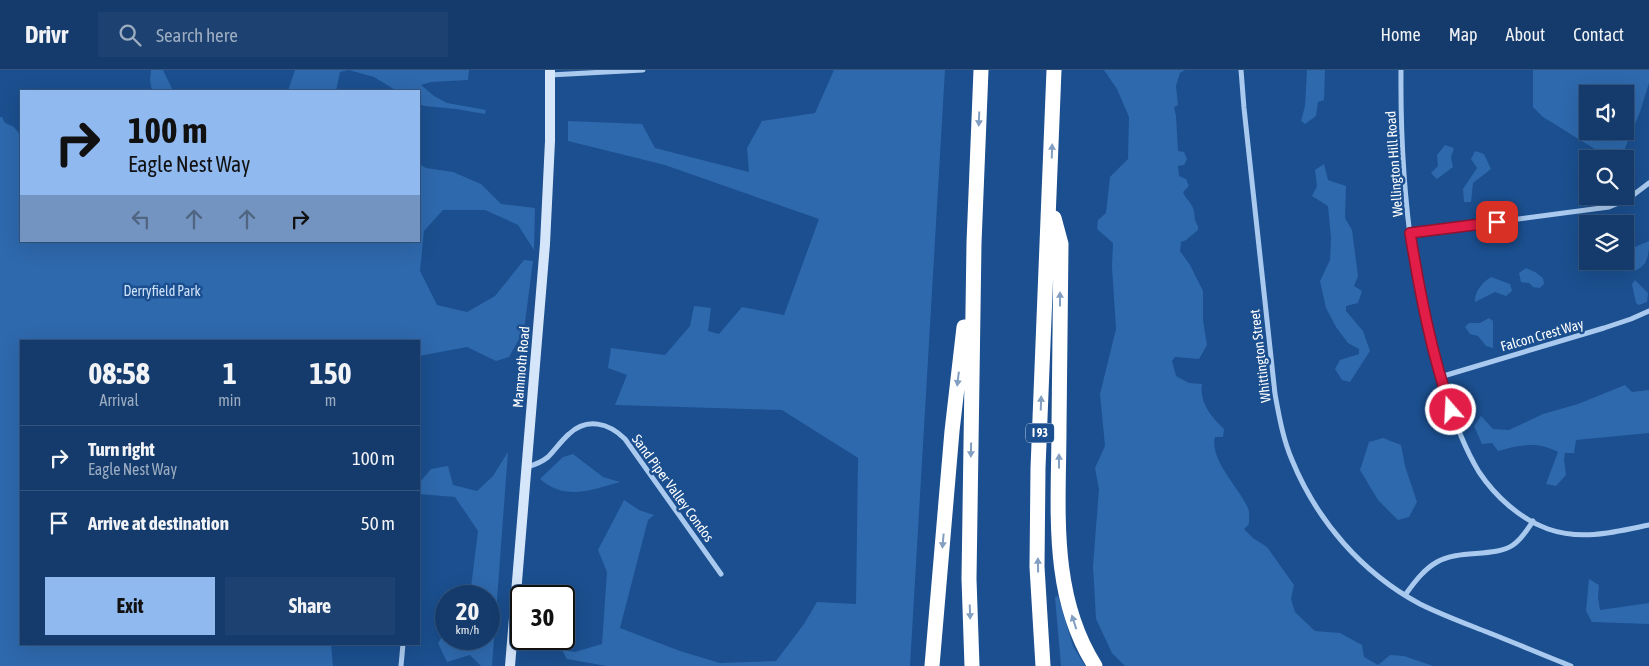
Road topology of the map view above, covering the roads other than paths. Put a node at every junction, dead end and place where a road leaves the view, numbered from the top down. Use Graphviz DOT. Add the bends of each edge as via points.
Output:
graph roads {
  1 [pos="643,70"];
  2 [pos="981,70"];
  3 [pos="1054,70"];
  4 [pos="1241,70"];
  5 [pos="1402,70"];
  6 [pos="550,72"];
  7 [pos="1649,183"];
  8 [pos="1050,200"];
  9 [pos="1410,233"];
  10 [pos="974,243"];
  11 [pos="1649,311"];
  12 [pos="1440,377"];
  13 [pos="526,468"];
  14 [pos="1533,522"];
  15 [pos="1649,525"];
  16 [pos="721,574"];
  17 [pos="1405,595"];
  18 [pos="403,645"];
  19 [pos="401,666"];
  20 [pos="510,666"];
  21 [pos="932,666"];
  22 [pos="972,666"];
  23 [pos="1044,666"];
  24 [pos="1095,666"];
  25 [pos="1571,666"];
  1 -- 6 [label="street"];
  2 -- 10 [label="highway, one-way"];
  8 -- 3 [label="highway, I 93, one-way"];
  4 -- 17 [label="street, Whittington Street" via="1275,394 1291,459 1310,496 1336,534 1370,570"];
  5 -- 9 [label="street, Wellington Hill Road"];
  6 -- 13 [label="main road, Mammoth Road" via="546,234"];
  7 -- 9 [label="street" via="1628,199 1609,207"];
  23 -- 8 [label="highway, I 93, one-way" via="1037,567 1038,468"];
  24 -- 8 [label="highway, one-way" via="1077,631 1060,562 1061,244"];
  9 -- 12 [label="street, Wellington Hill Road" via="1421,300"];
  10 -- 21 [label="highway, one-way" via="952,431"];
  10 -- 22 [label="highway, one-way" via="969,579"];
  11 -- 12 [label="street, Falcon Crest Way" via="1630,320"];
  12 -- 14 [label="street, Wellington Hill Road" via="1479,472 1507,504"];
  13 -- 16 [label="street, Sand Piper Valley Condos" via="547,458 575,428 596,423 609,426 624,439"];
  13 -- 20 [label="main road, Mammoth Road"];
  14 -- 15 [label="street, Wellington Hill Road" via="1564,533 1583,535"];
  14 -- 17 [label="street" via="1521,539 1503,550 1438,561 1418,577"];
  17 -- 25 [label="street, Whittington Street" via="1439,614"];
  18 -- 19 [label="street"];
}
